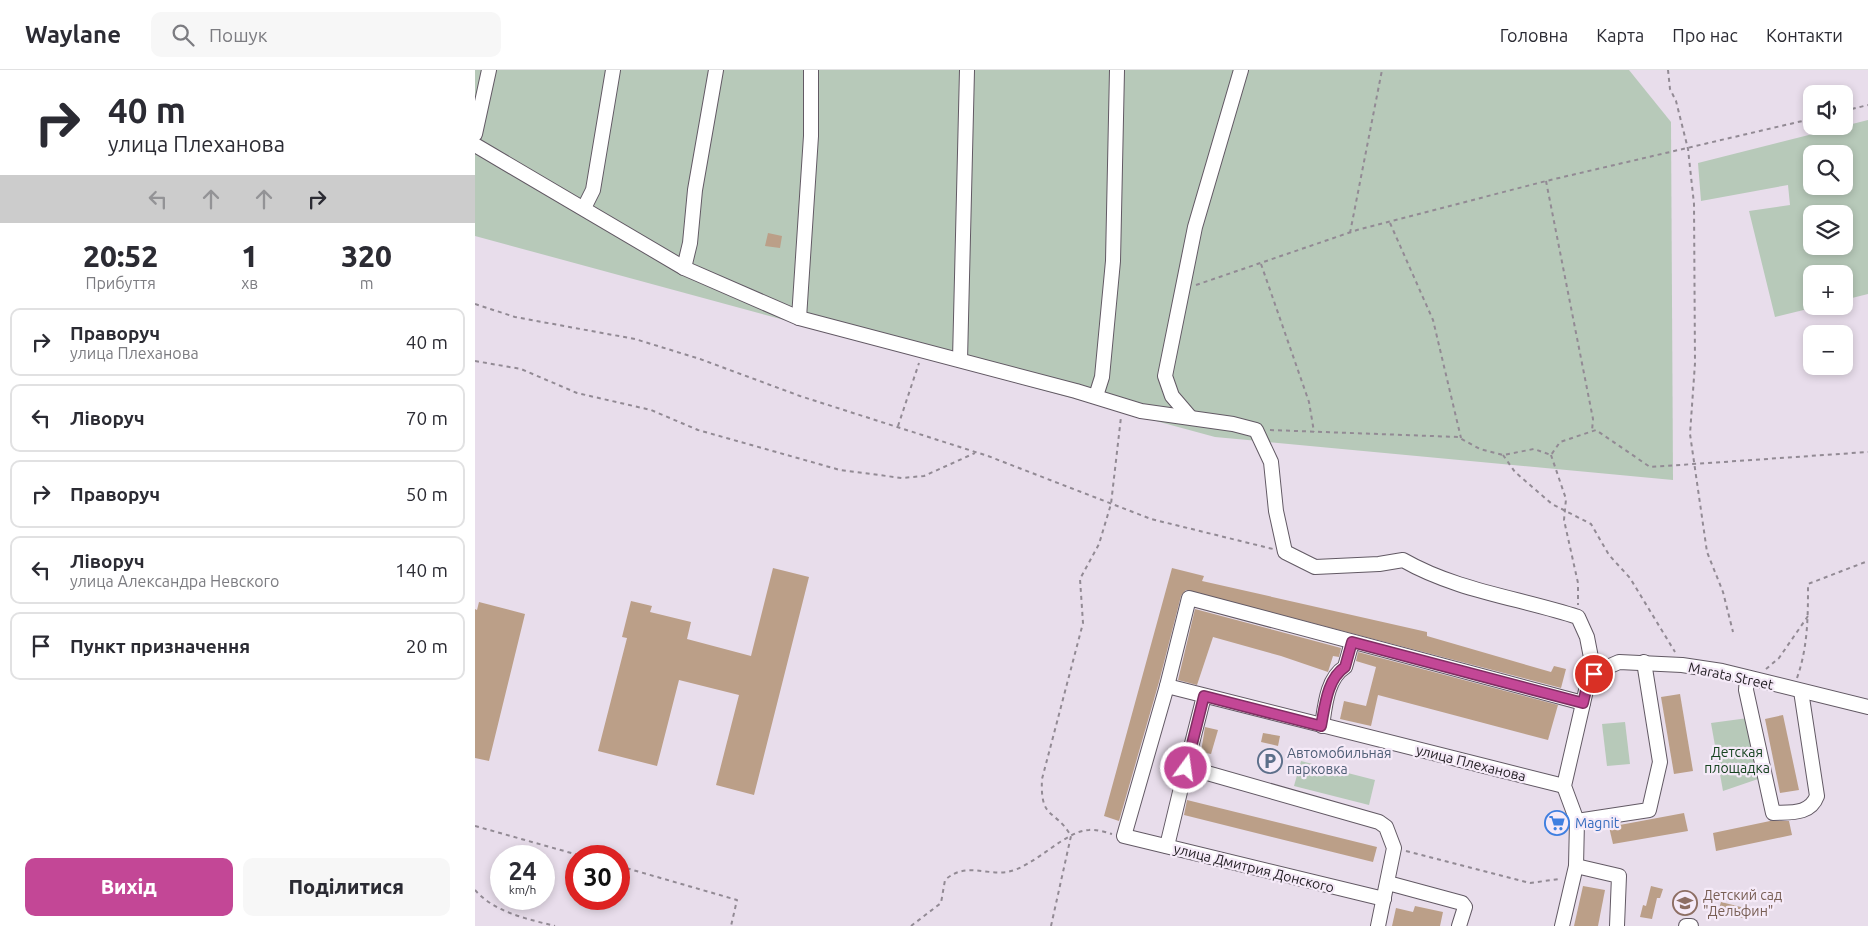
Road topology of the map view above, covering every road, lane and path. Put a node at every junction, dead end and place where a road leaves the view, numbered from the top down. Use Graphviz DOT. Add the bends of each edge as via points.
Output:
graph roads {
  1 [pos="489,70"];
  2 [pos="613,70"];
  3 [pos="717,70"];
  4 [pos="811,70"];
  5 [pos="967,70"];
  6 [pos="1117,70"];
  7 [pos="1241,70"];
  8 [pos="1382,70"];
  9 [pos="1668,70"];
  10 [pos="1868,105"];
  11 [pos="1853,109"];
  12 [pos="1803,120"];
  13 [pos="475,134"];
  14 [pos="475,145"];
  15 [pos="1688,148"];
  16 [pos="1546,181"];
  17 [pos="584,208"];
  18 [pos="1390,223"];
  19 [pos="1349,233"];
  20 [pos="1261,264"];
  21 [pos="684,268"];
  22 [pos="1181,290"];
  23 [pos="475,304"];
  24 [pos="799,318"];
  25 [pos="920,360"];
  26 [pos="960,360"];
  27 [pos="475,361"];
  28 [pos="1096,396"];
  29 [pos="1121,414"];
  30 [pos="1190,417"];
  31 [pos="898,426"];
  32 [pos="1256,430"];
  33 [pos="1591,431"];
  34 [pos="1314,432"];
  35 [pos="1461,438"];
  36 [pos="976,452"];
  37 [pos="1868,452"];
  38 [pos="1503,455"];
  39 [pos="1551,455"];
  40 [pos="1695,464"];
  41 [pos="1111,504"];
  42 [pos="1565,509"];
  43 [pos="1285,552"];
  44 [pos="1868,561"];
  45 [pos="1808,616"];
  46 [pos="1578,617"];
  47 [pos="1733,632"];
  48 [pos="1352,642"];
  49 [pos="1644,662"];
  50 [pos="1682,665"];
  51 [pos="1594,674"];
  52 [pos="1750,679"];
  53 [pos="1167,686"];
  54 [pos="1797,690"];
  55 [pos="1204,696"];
  56 [pos="1583,703"];
  57 [pos="1868,707"];
  58 [pos="1321,726"];
  59 [pos="1186,768"];
  60 [pos="1564,786"];
  61 [pos="1577,821"];
  62 [pos="475,826"];
  63 [pos="1071,836"];
  64 [pos="1124,836"];
  65 [pos="1167,846"];
  66 [pos="1394,848"];
  67 [pos="565,851"];
  68 [pos="630,869"];
  69 [pos="1574,871"];
  70 [pos="1388,883"];
  71 [pos="475,890"];
  72 [pos="1384,899"];
  73 [pos="555,926"];
  74 [pos="731,926"];
  75 [pos="911,926"];
  76 [pos="1051,926"];
  77 [pos="1378,926"];
  78 [pos="1459,926"];
  79 [pos="1562,926"];
  80 [pos="1617,926"];
  81 [pos="1685,926"];
  82 [pos="1691,926"];
  1 -- 13 [label="street"];
  2 -- 17 [label="street" via="593,190"];
  3 -- 21 [label="street" via="695,190 691,243"];
  4 -- 24 [label="street" via="811,136"];
  5 -- 26 [label="street"];
  6 -- 28 [label="street" via="1113,261 1102,377"];
  7 -- 22 [label="street" via="1195,227"];
  8 -- 19 [label="path"];
  9 -- 15 [label="path" via="1670,89"];
  10 -- 11 [label="path"];
  12 -- 15 [label="path"];
  14 -- 17 [label="street"];
  15 -- 16 [label="path"];
  15 -- 40 [label="path" via="1694,204 1695,363 1689,434"];
  16 -- 18 [label="path"];
  16 -- 33 [label="path" via="1593,419"];
  17 -- 21 [label="street"];
  18 -- 19 [label="path"];
  18 -- 35 [label="path" via="1433,320"];
  19 -- 20 [label="path"];
  20 -- 22 [label="path"];
  20 -- 34 [label="path" via="1309,402"];
  21 -- 24 [label="street"];
  22 -- 30 [label="street" via="1165,376 1171,396"];
  23 -- 31 [label="path" via="492,311 635,339"];
  24 -- 26 [label="street"];
  25 -- 31 [label="path"];
  26 -- 28 [label="street"];
  27 -- 36 [label="path" via="521,369 577,393 651,410 698,430 840,470 901,478 924,476"];
  28 -- 30 [label="street" via="1141,411"];
  29 -- 41 [label="path"];
  30 -- 32 [label="street"];
  31 -- 36 [label="path"];
  32 -- 34 [label="path"];
  32 -- 43 [label="street" via="1271,462 1276,511"];
  33 -- 39 [label="path" via="1560,442"];
  33 -- 40 [label="path" via="1596,430 1651,467"];
  34 -- 35 [label="path"];
  35 -- 38 [label="path" via="1480,449"];
  36 -- 41 [label="path"];
  37 -- 40 [label="path"];
  38 -- 39 [label="path" via="1534,449"];
  38 -- 42 [label="path" via="1515,472 1552,504"];
  39 -- 42 [label="path" via="1565,492"];
  40 -- 47 [label="path" via="1707,552 1723,592"];
  41 -- 43 [label="path" via="1151,519"];
  41 -- 63 [label="path" via="1099,544 1080,579 1083,623 1043,779 1041,799 1047,812 1065,826"];
  42 -- 46 [label="path" via="1564,520 1578,583"];
  42 -- 50 [label="path" via="1591,524 1609,556 1631,578"];
  43 -- 46 [label="street" via="1315,567 1403,560 1428,574"];
  44 -- 45 [label="path" via="1808,584"];
  45 -- 52 [label="path" via="1779,658"];
  45 -- 54 [label="path"];
  46 -- 51 [label="street" via="1587,637"];
  48 -- 53 [label="street" via="1189,598"];
  48 -- 56 [label="street"];
  48 -- 58 [label="street" via="1345,667 1337,672 1327,696"];
  49 -- 50 [label="street, Marata Street"];
  49 -- 51 [label="street, Marata Street" via="1619,662"];
  49 -- 61 [label="street" via="1661,762 1649,810"];
  50 -- 52 [label="street, Marata Street"];
  51 -- 56 [label="street"];
  52 -- 54 [label="street, Marata Street"];
  52 -- 54 [label="street" via="1746,690 1773,813 1805,811 1817,796"];
  53 -- 55 [label="street, улица Плеханова"];
  53 -- 64 [label="street"];
  54 -- 57 [label="street, Marata Street"];
  55 -- 58 [label="street, улица Плеханова"];
  55 -- 59 [label="street"];
  56 -- 60 [label="street"];
  58 -- 60 [label="street, улица Плеханова"];
  59 -- 65 [label="street"];
  59 -- 66 [label="street" via="1379,822 1386,827"];
  60 -- 61 [label="street"];
  61 -- 69 [label="street"];
  62 -- 67 [label="path"];
  63 -- 64 [label="path" via="1089,830"];
  63 -- 75 [label="path" via="1008,872 960,870 951,875 945,880 941,903"];
  63 -- 76 [label="path"];
  64 -- 65 [label="street, улица Дмитрия Донского"];
  65 -- 72 [label="street, улица Дмитрия Донского"];
  66 -- 69 [label="path" via="1529,883"];
  66 -- 70 [label="street"];
  68 -- 74 [label="path" via="737,900"];
  69 -- 79 [label="street"];
  69 -- 80 [label="street" via="1619,876"];
  70 -- 72 [label="street"];
  70 -- 78 [label="street" via="1462,903 1465,907"];
  71 -- 73 [label="path" via="499,909"];
  72 -- 77 [label="street"];
  81 -- 82 [label="street"];
}
